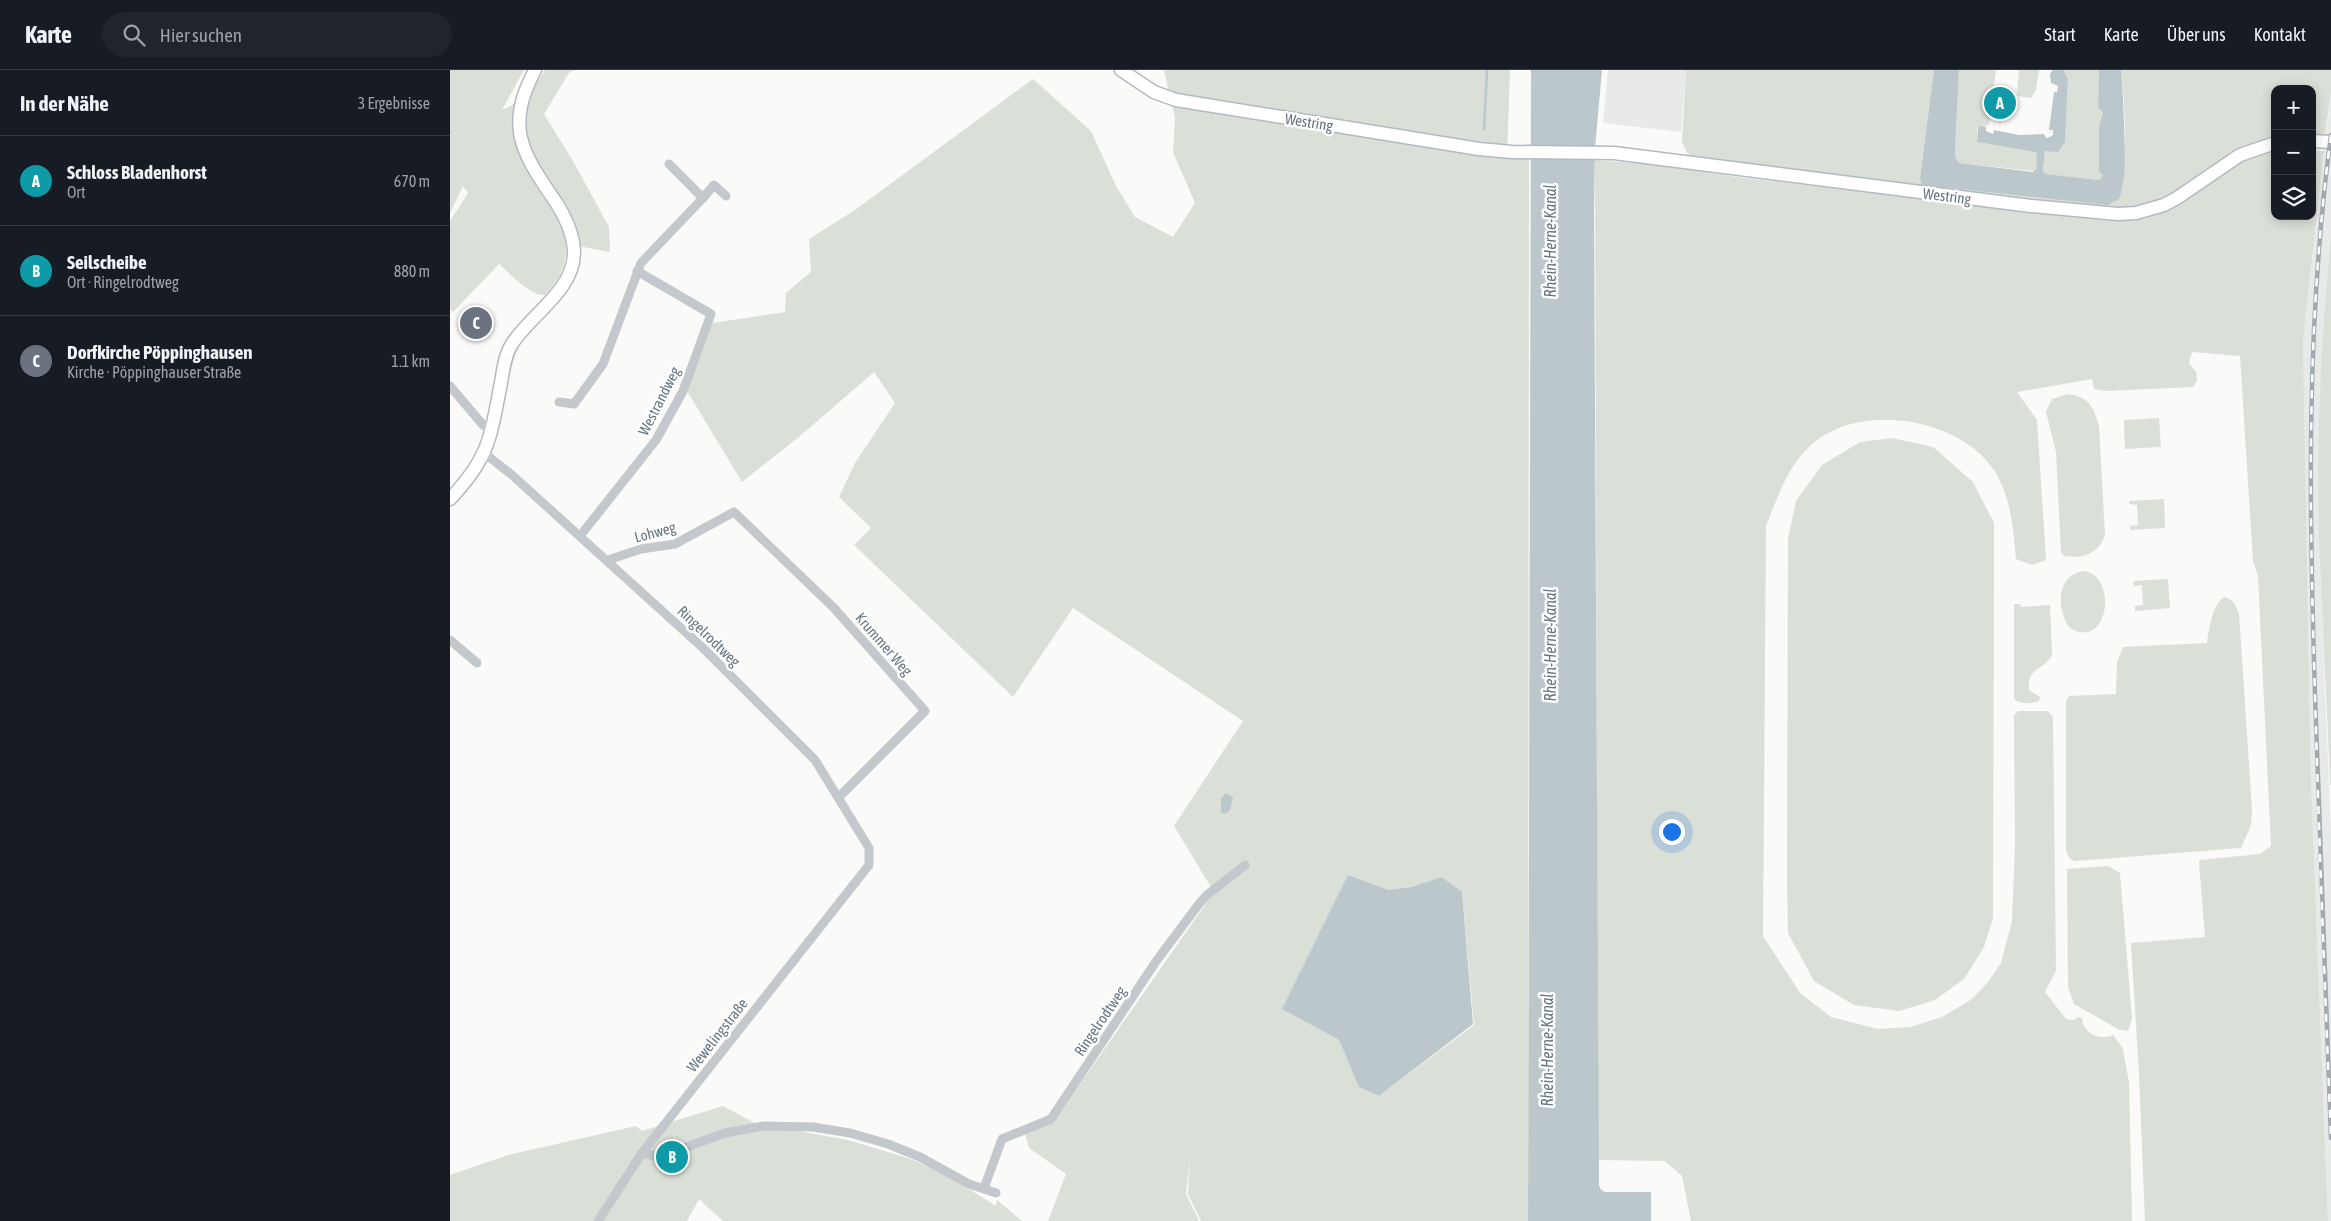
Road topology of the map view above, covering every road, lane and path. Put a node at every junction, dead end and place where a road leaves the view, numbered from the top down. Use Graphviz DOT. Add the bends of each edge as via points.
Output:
graph roads {
  1 [pos="535,70"];
  2 [pos="1121,70"];
  3 [pos="2316,141"];
  4 [pos="2331,142"];
  5 [pos="2271,145"];
  6 [pos="669,164"];
  7 [pos="726,196"];
  8 [pos="702,198"];
  9 [pos="637,271"];
  10 [pos="450,386"];
  11 [pos="559,402"];
  12 [pos="492,430"];
  13 [pos="484,453"];
  14 [pos="450,499"];
  15 [pos="734,512"];
  16 [pos="580,536"];
  17 [pos="608,560"];
  18 [pos="450,640"];
  19 [pos="477,663"];
  20 [pos="839,797"];
  21 [pos="1245,865"];
  22 [pos="865,870"];
  23 [pos="642,1153"];
  24 [pos="984,1188"];
  25 [pos="996,1193"];
  26 [pos="598,1221"];
  1 -- 12 [label="main road" via="519,108 518,130 528,159 572,233 573,257 559,289 512,343"];
  2 -- 5 [label="main road, Westring" via="1154,92 1176,100 1506,152 1604,152 2118,214 2164,205 2240,155"];
  3 -- 4 [label="main road"];
  6 -- 8 [label="street"];
  7 -- 8 [label="street" via="714,185"];
  8 -- 9 [label="street"];
  9 -- 11 [label="street" via="636,282 603,364 574,404"];
  9 -- 16 [label="street, Westrandweg" via="711,314 683,391 656,440"];
  10 -- 12 [label="street"];
  12 -- 13 [label="main road"];
  13 -- 14 [label="main road" via="469,478"];
  13 -- 16 [label="street, Ringelrodtweg"];
  15 -- 17 [label="street, Lohweg" via="675,544 641,549"];
  15 -- 20 [label="street, Krummer Weg" via="834,608 925,712"];
  16 -- 17 [label="street, Ringelrodtweg"];
  17 -- 20 [label="street, Ringelrodtweg" via="703,648 815,760"];
  18 -- 19 [label="street"];
  20 -- 22 [label="street, Ringelrodtweg" via="869,848 869,865"];
  21 -- 24 [label="street, Ringelrodtweg" via="1199,904 1157,960 1051,1119 1002,1140"];
  22 -- 23 [label="street, Wewelingstraße"];
  23 -- 24 [label="street" via="659,1157 726,1133 764,1126 813,1127 888,1144 920,1157 969,1184"];
  23 -- 26 [label="street, Wewelingstraße"];
  24 -- 25 [label="street"];
}
